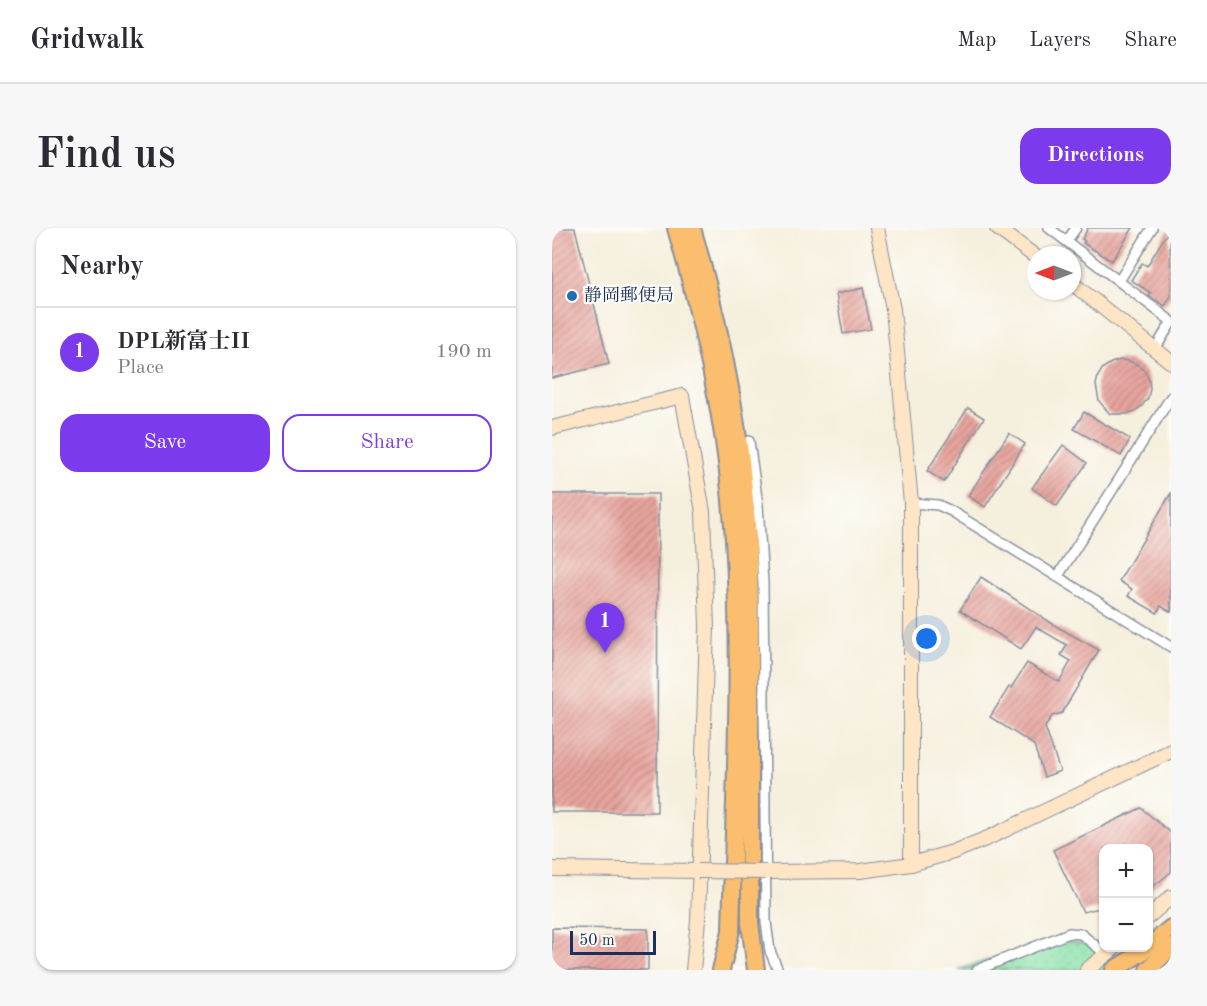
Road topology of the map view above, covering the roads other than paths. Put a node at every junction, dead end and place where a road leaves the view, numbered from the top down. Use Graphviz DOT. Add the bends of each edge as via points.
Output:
graph roads {
  1 [pos="676,228"];
  2 [pos="692,228"];
  3 [pos="877,228"];
  4 [pos="997,228"];
  5 [pos="1049,228"];
  6 [pos="1076,228"];
  7 [pos="1152,228"];
  8 [pos="1067,241"];
  9 [pos="1027,250"];
  10 [pos="1119,281"];
  11 [pos="1081,290"];
  12 [pos="1171,322"];
  13 [pos="1155,349"];
  14 [pos="1171,362"];
  15 [pos="1171,397"];
  16 [pos="552,428"];
  17 [pos="749,441"];
  18 [pos="911,503"];
  19 [pos="1058,576"];
  20 [pos="1171,647"];
  21 [pos="1171,751"];
  22 [pos="911,864"];
  23 [pos="552,869"];
  24 [pos="698,871"];
  25 [pos="766,872"];
  26 [pos="1171,897"];
  27 [pos="1153,913"];
  28 [pos="1171,928"];
  29 [pos="1153,943"];
  30 [pos="1099,944"];
  31 [pos="1171,947"];
  32 [pos="1109,952"];
  33 [pos="1141,952"];
  34 [pos="693,970"];
  35 [pos="721,970"];
  36 [pos="756,970"];
  37 [pos="778,970"];
  38 [pos="976,970"];
  39 [pos="1088,970"];
  40 [pos="1114,970"];
  41 [pos="1148,970"];
  1 -- 35 [label="highway" via="709,359 724,441 732,530 737,633 731,931"];
  2 -- 36 [label="highway" via="723,354 747,527 750,923"];
  3 -- 18 [label="street" via="893,309"];
  4 -- 9 [label="street"];
  5 -- 8 [label="street"];
  6 -- 8 [label="street"];
  7 -- 10 [label="street"];
  8 -- 10 [label="street"];
  10 -- 12 [label="street"];
  11 -- 13 [label="street"];
  12 -- 13 [label="street"];
  13 -- 14 [label="street"];
  15 -- 19 [label="street"];
  16 -- 24 [label="street" via="682,396 703,512 707,615"];
  17 -- 25 [label="street" via="759,505 763,583"];
  18 -- 19 [label="street" via="938,505 951,511"];
  18 -- 22 [label="street"];
  19 -- 20 [label="street"];
  21 -- 22 [label="street" via="988,838"];
  22 -- 25 [label="street" via="860,871"];
  23 -- 24 [label="street"];
  24 -- 25 [label="street, bridge"];
  24 -- 34 [label="street"];
  25 -- 37 [label="street" via="766,922 770,951"];
  26 -- 27 [label="street"];
  28 -- 29 [label="highway"];
  30 -- 38 [label="street" via="1082,934 1069,933"];
  31 -- 41 [label="highway"];
  32 -- 39 [label="street"];
  33 -- 40 [label="highway"];
}
